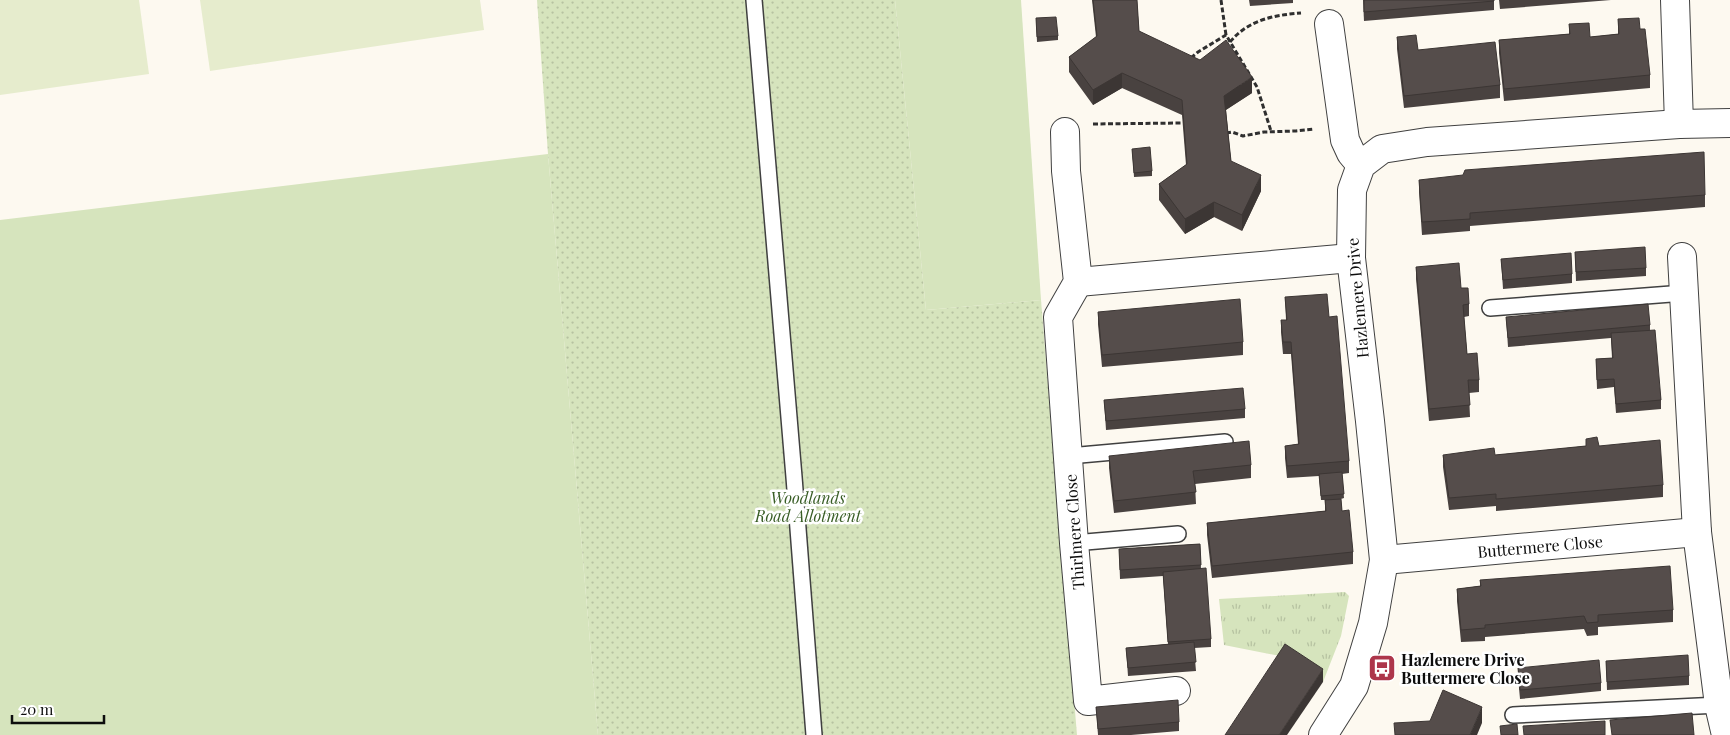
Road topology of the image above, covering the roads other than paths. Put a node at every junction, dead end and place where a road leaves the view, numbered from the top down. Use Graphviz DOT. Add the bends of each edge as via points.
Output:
graph roads {
  1 [pos="754,0"];
  2 [pos="1675,0"];
  3 [pos="1329,24"];
  4 [pos="1730,123"];
  5 [pos="1679,124"];
  6 [pos="1075,128"];
  7 [pos="1361,165"];
  8 [pos="1682,257"];
  9 [pos="1350,258"];
  10 [pos="1078,282"];
  11 [pos="1684,293"];
  12 [pos="1490,308"];
  13 [pos="1225,442"];
  14 [pos="1069,456"];
  15 [pos="1697,532"];
  16 [pos="1178,534"];
  17 [pos="1074,543"];
  18 [pos="1384,560"];
  19 [pos="1176,690"];
  20 [pos="1720,705"];
  21 [pos="1513,715"];
  22 [pos="814,735"];
  23 [pos="1323,735"];
  24 [pos="1726,735"];
  1 -- 22 [label="lane"];
  2 -- 5 [label="street"];
  3 -- 7 [label="street" via="1345,140"];
  4 -- 5 [label="street"];
  5 -- 7 [label="street" via="1427,142 1382,149"];
  6 -- 10 [label="street" via="1066,171"];
  7 -- 9 [label="street, Hazlemere Drive" via="1352,190"];
  8 -- 11 [label="street"];
  9 -- 10 [label="street"];
  9 -- 18 [label="street, Hazlemere Drive"];
  10 -- 14 [label="street, Thirlmere Close" via="1058,317"];
  11 -- 12 [label="lane"];
  11 -- 15 [label="street"];
  13 -- 14 [label="lane"];
  14 -- 17 [label="street, Thirlmere Close"];
  15 -- 18 [label="street, Buttermere Close"];
  15 -- 20 [label="street"];
  16 -- 17 [label="lane"];
  17 -- 19 [label="street, Thirlmere Close" via="1088,701"];
  18 -- 23 [label="street, Hazlemere Drive" via="1373,623 1354,686"];
  20 -- 21 [label="lane"];
  20 -- 24 [label="street"];
}
